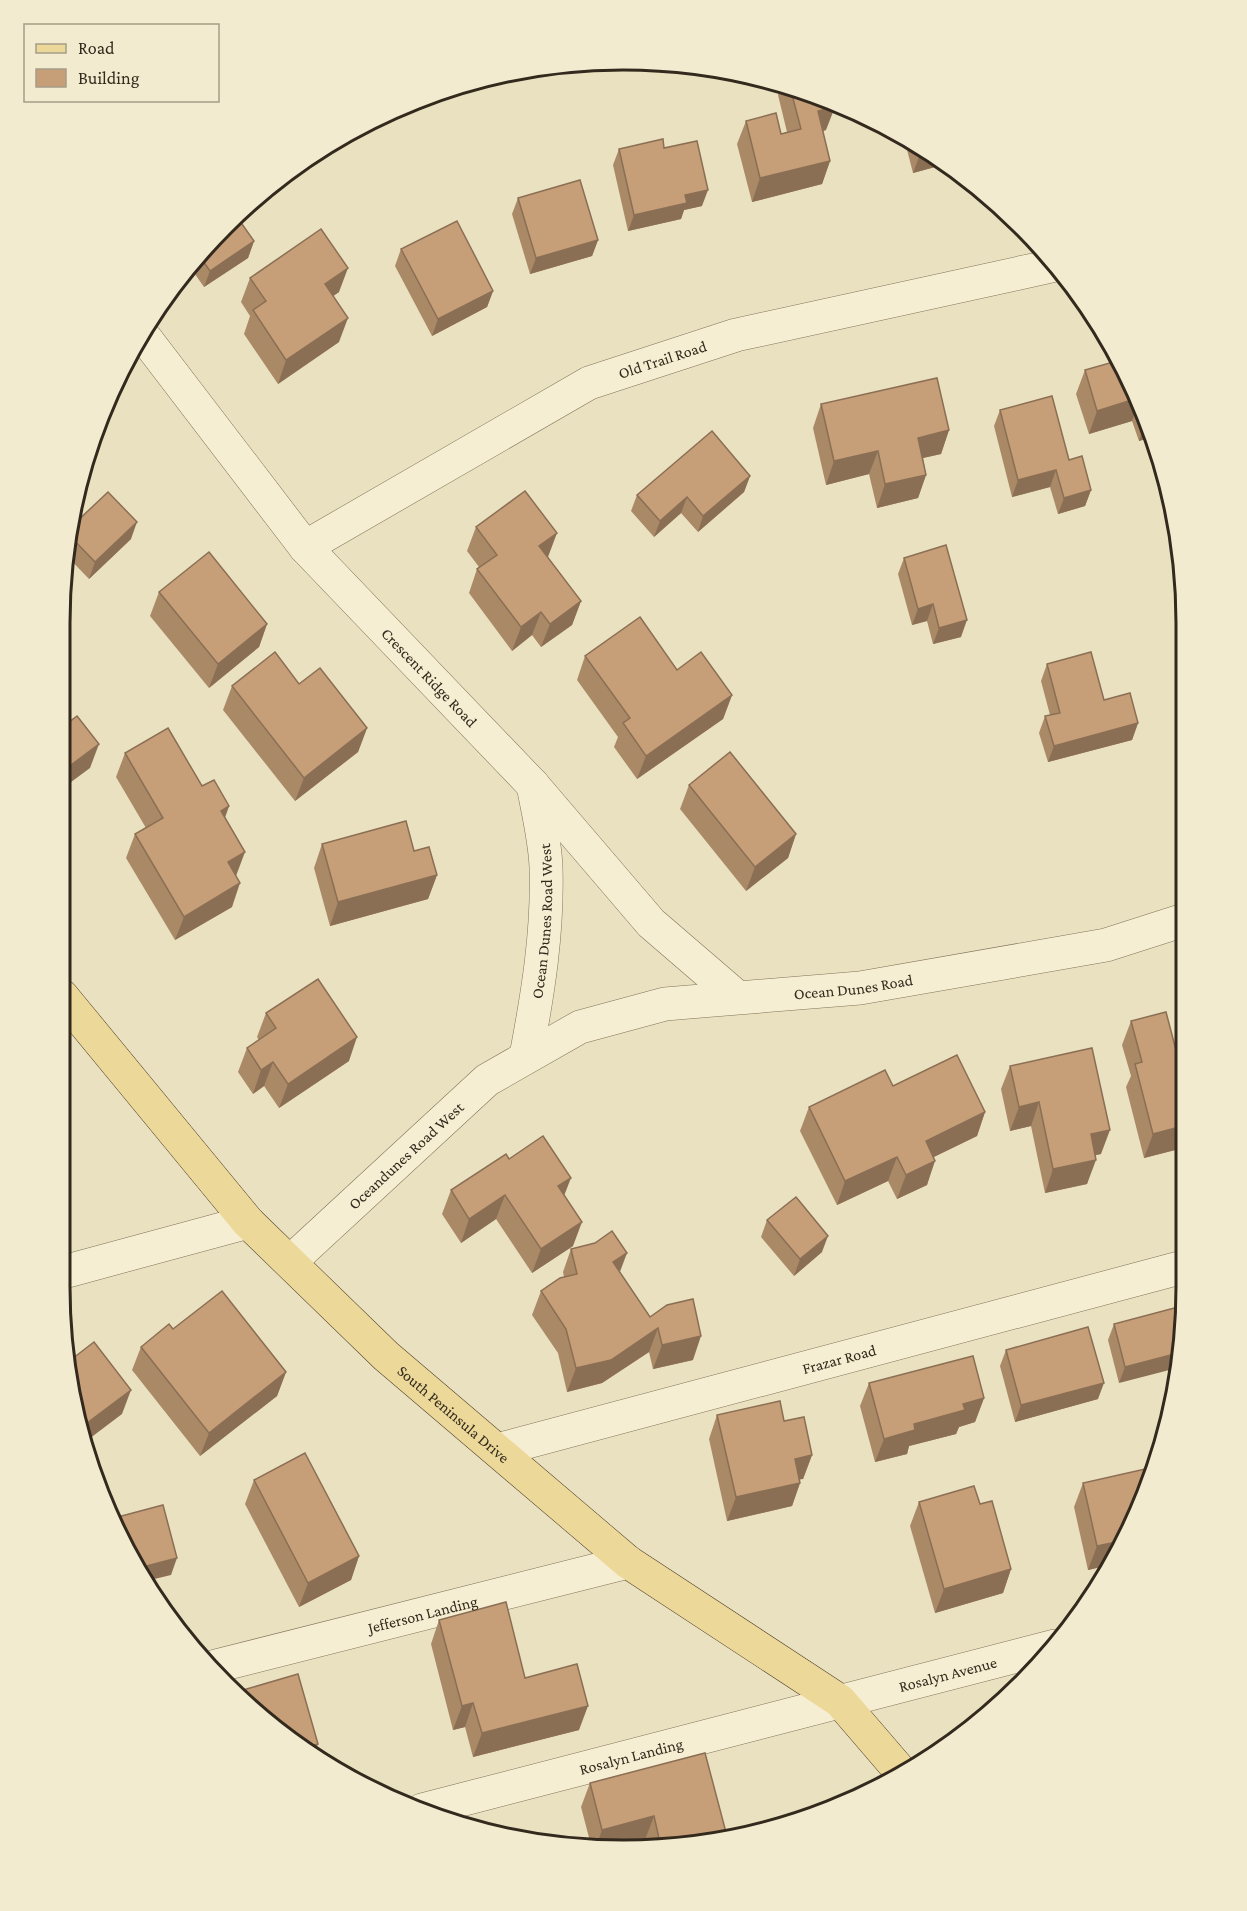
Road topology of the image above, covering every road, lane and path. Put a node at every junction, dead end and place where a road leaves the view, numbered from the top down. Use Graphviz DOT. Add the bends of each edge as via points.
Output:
graph roads {
  1 [pos="1046,267"];
  2 [pos="148,342"];
  3 [pos="305,548"];
  4 [pos="533,785"];
  5 [pos="1176,922"];
  6 [pos="737,997"];
  7 [pos="70,1006"];
  8 [pos="526,1056"];
  9 [pos="248,1222"];
  10 [pos="291,1261"];
  11 [pos="1176,1269"];
  12 [pos="70,1270"];
  13 [pos="497,1450"];
  14 [pos="627,1562"];
  15 [pos="1041,1650"];
  16 [pos="220,1665"];
  17 [pos="840,1701"];
  18 [pos="897,1768"];
  19 [pos="435,1807"];
  1 -- 3 [label="street, Old Trail Road" via="736,335 589,383"];
  2 -- 3 [label="street, Crescent Ridge Road"];
  3 -- 4 [label="street, Crescent Ridge Road"];
  4 -- 6 [label="street, Crescent Ridge Road" via="651,922"];
  4 -- 8 [label="street, Ocean Dunes Road West" via="546,865 545,928 541,977"];
  5 -- 6 [label="street, Ocean Dunes Road" via="1095,947 860,988"];
  6 -- 8 [label="street, Ocean Dunes Road" via="665,1004 580,1027"];
  7 -- 9 [label="main road, South Peninsula Drive"];
  8 -- 10 [label="street, Oceandunes Road West" via="487,1080"];
  9 -- 10 [label="main road, South Peninsula Drive"];
  9 -- 12 [label="street"];
  10 -- 13 [label="main road, South Peninsula Drive" via="386,1356"];
  11 -- 13 [label="street, Frazar Road"];
  13 -- 14 [label="main road, South Peninsula Drive"];
  14 -- 16 [label="street, Jefferson Landing"];
  14 -- 17 [label="main road, South Peninsula Drive"];
  15 -- 17 [label="street, Rosalyn Avenue"];
  17 -- 18 [label="main road, South Peninsula Drive"];
  17 -- 19 [label="street, Rosalyn Landing"];
}
